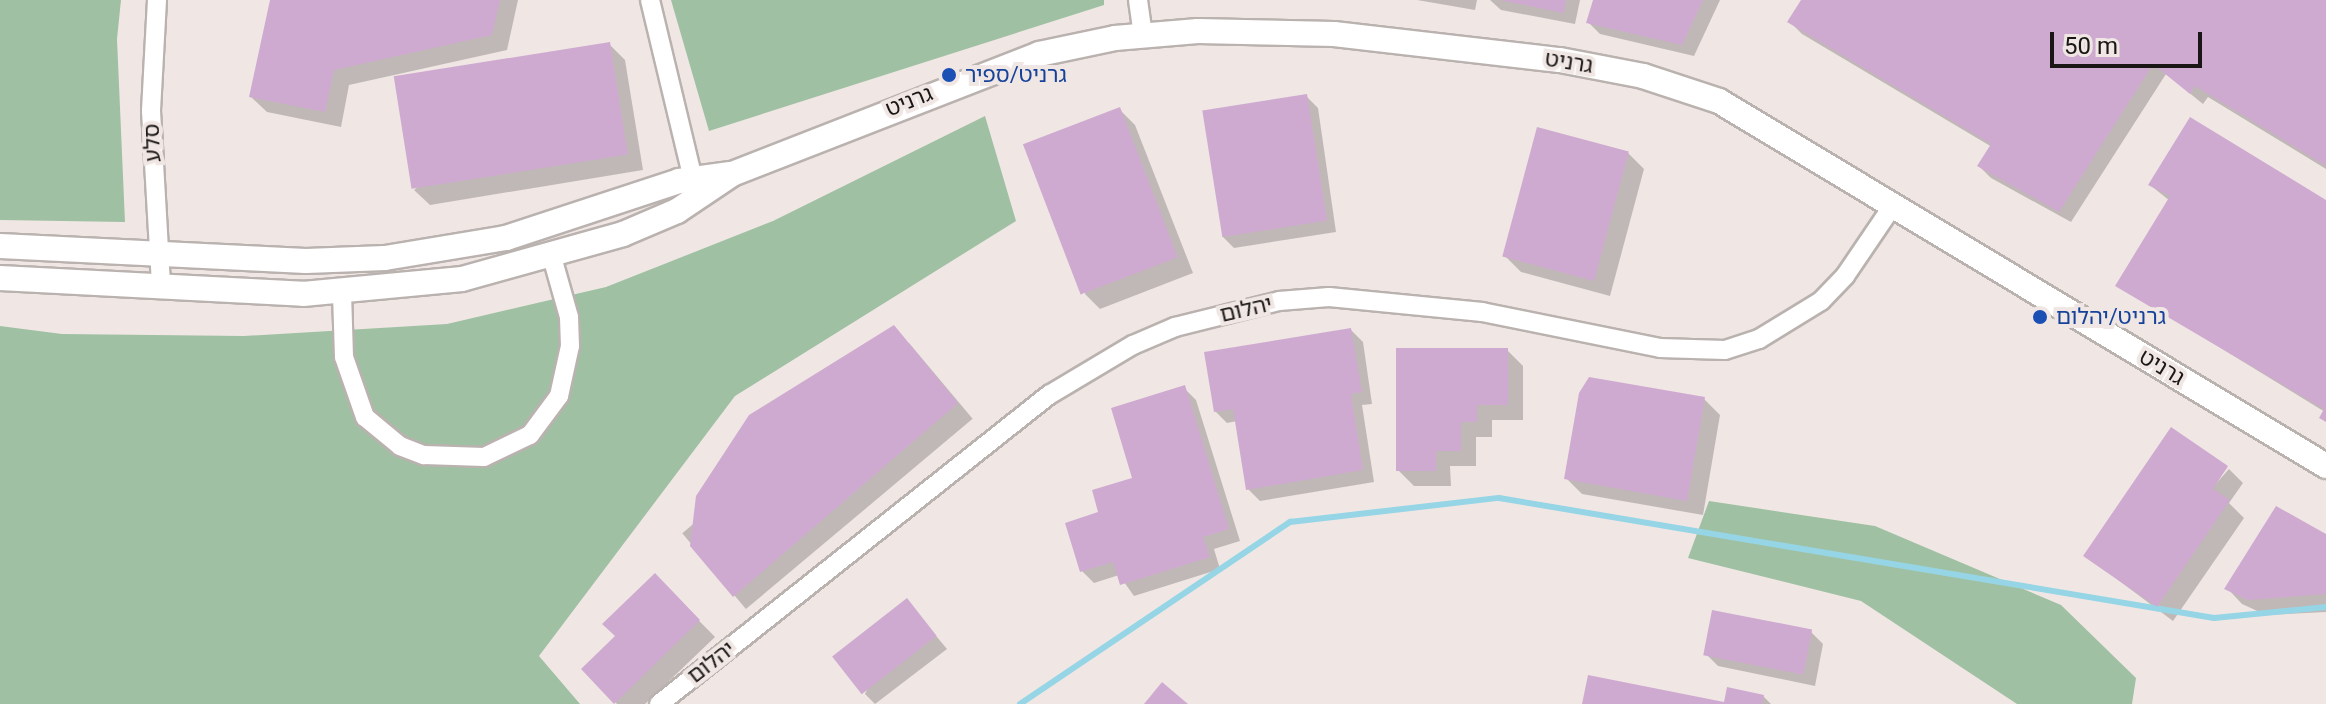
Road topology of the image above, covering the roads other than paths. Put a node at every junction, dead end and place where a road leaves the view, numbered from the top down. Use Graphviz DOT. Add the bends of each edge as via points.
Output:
graph roads {
  1 [pos="157,0"];
  2 [pos="650,0"];
  3 [pos="1138,0"];
  4 [pos="1143,35"];
  5 [pos="695,188"];
  6 [pos="1894,204"];
  7 [pos="0,246"];
  8 [pos="159,254"];
  9 [pos="552,257"];
  10 [pos="0,278"];
  11 [pos="161,287"];
  12 [pos="342,293"];
  13 [pos="2326,466"];
  14 [pos="659,704"];
  1 -- 8 [label="street, סלע" via="151,111"];
  2 -- 5 [label="street"];
  3 -- 4 [label="street"];
  4 -- 5 [label="street, גרניט" via="1003,64"];
  4 -- 6 [label="street, גרניט" via="1242,30 1334,34 1560,60 1633,74 1736,109"];
  5 -- 8 [label="street" via="547,228 425,253 319,261"];
  5 -- 9 [label="street" via="661,219"];
  6 -- 13 [label="street, גרניט"];
  6 -- 14 [label="street, יהלום" via="1845,276 1821,301 1759,339 1725,350 1660,348 1482,312 1329,297 1279,301 1175,327 1122,351 1049,395"];
  7 -- 8 [label="street"];
  8 -- 11 [label="street, סלע"];
  9 -- 12 [label="street" via="462,279"];
  9 -- 12 [label="street" via="569,317 570,346 559,396 530,435 484,457 424,455 400,446 365,417 344,357"];
  10 -- 11 [label="street"];
  11 -- 12 [label="street"];
}
